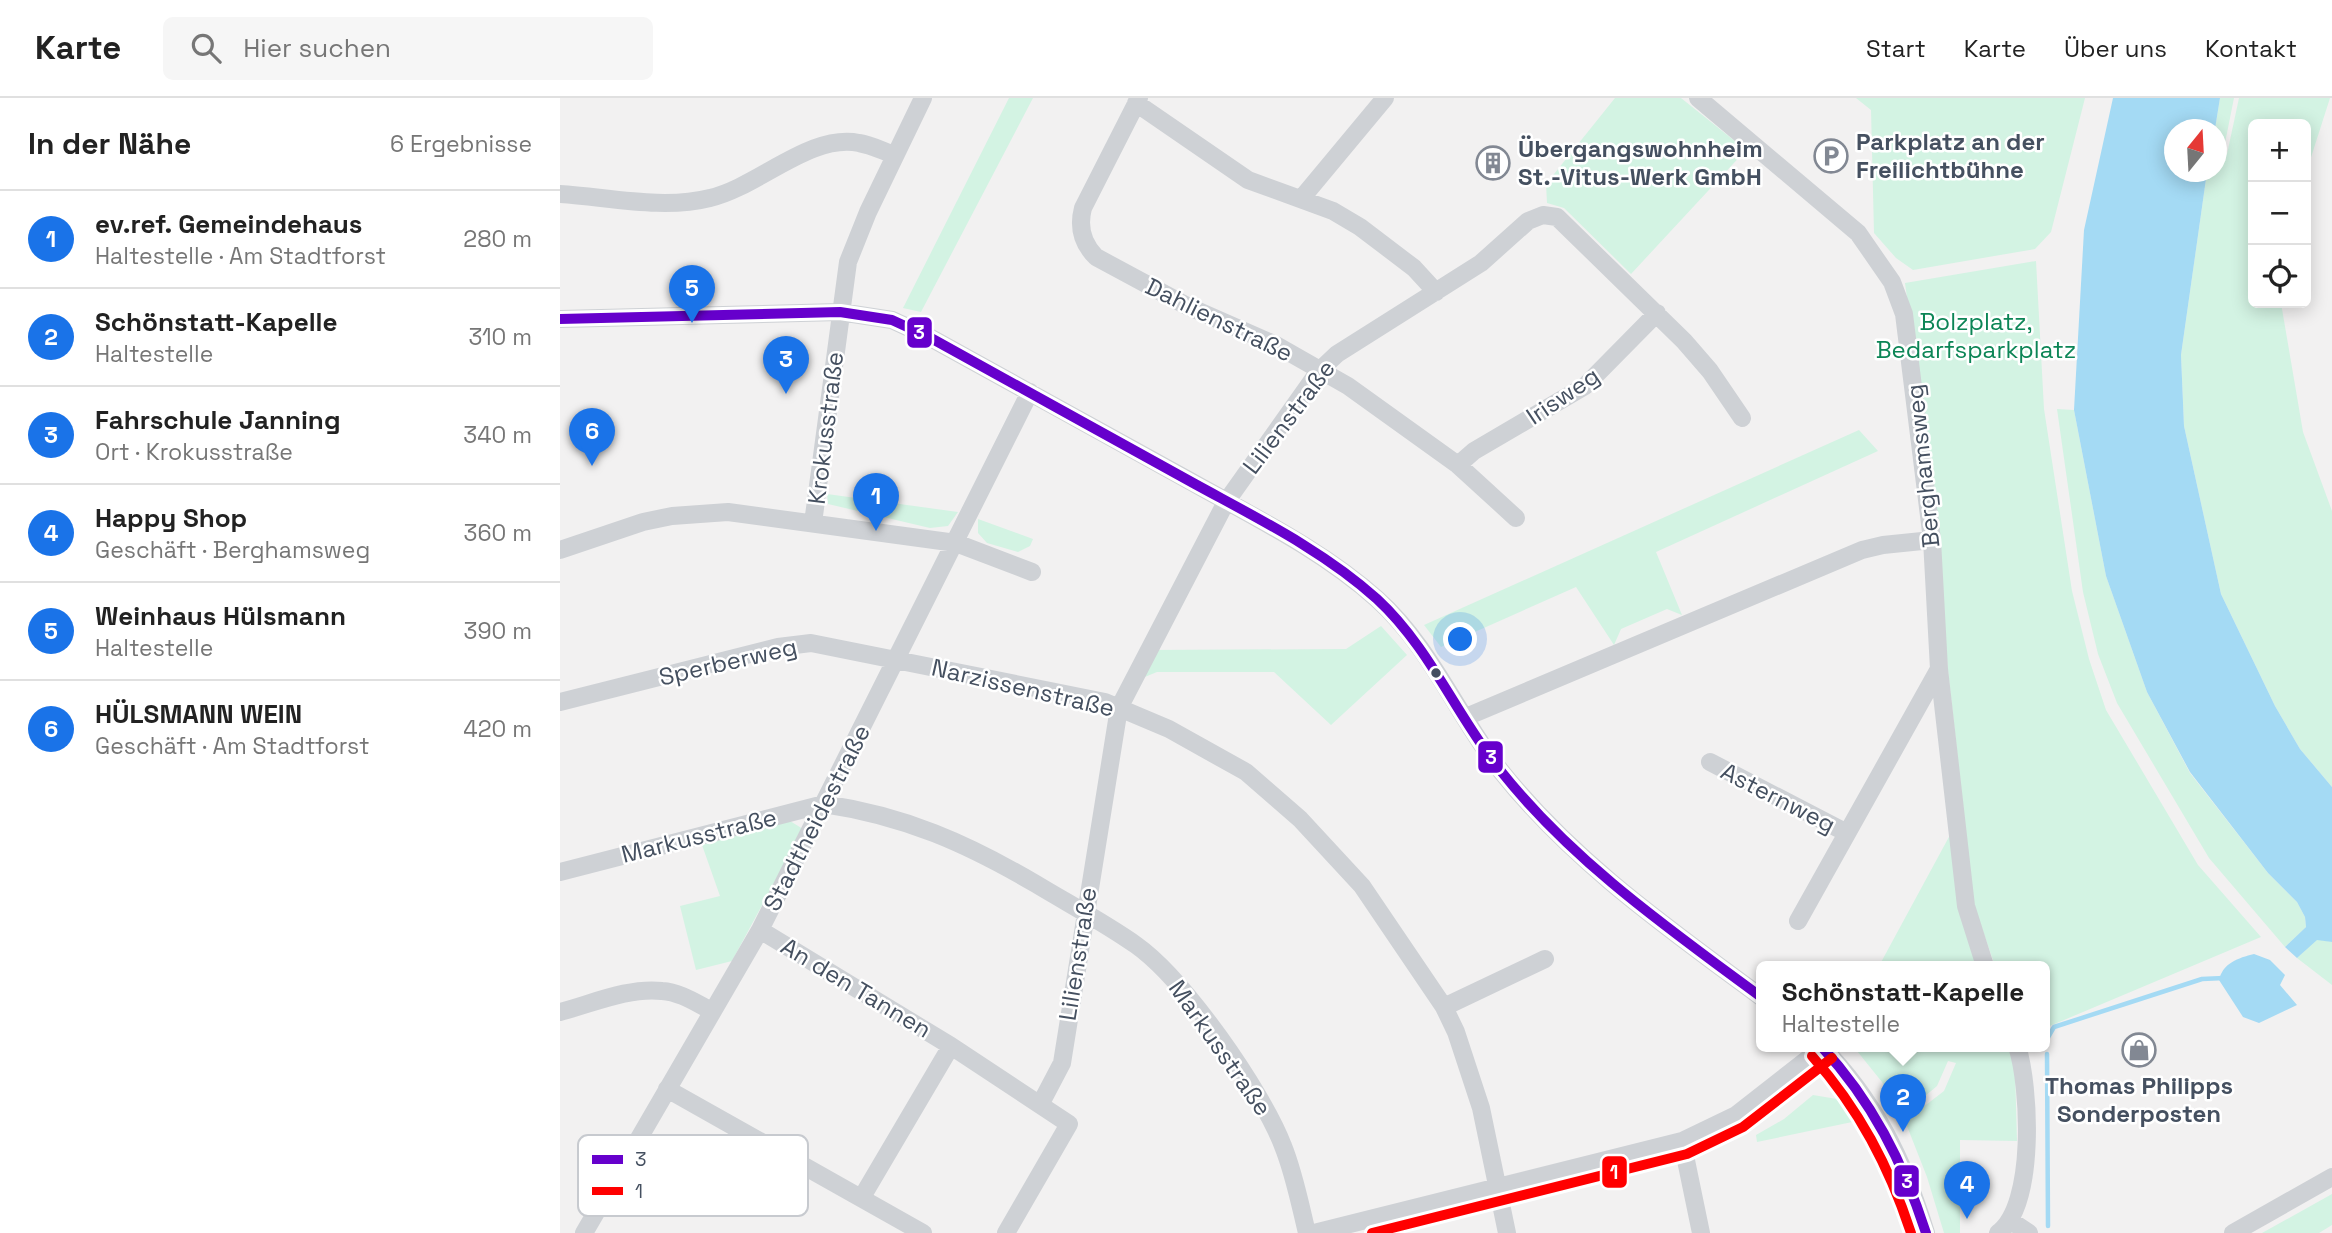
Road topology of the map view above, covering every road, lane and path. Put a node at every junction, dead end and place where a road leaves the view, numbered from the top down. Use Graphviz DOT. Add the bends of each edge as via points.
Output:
graph roads {
  1 [pos="923,98"];
  2 [pos="1385,98"];
  3 [pos="1698,98"];
  4 [pos="1137,100"];
  5 [pos="895,155"];
  6 [pos="560,194"];
  7 [pos="1301,199"];
  8 [pos="1436,292"];
  9 [pos="840,312"];
  10 [pos="1657,313"];
  11 [pos="560,319"];
  12 [pos="1319,371"];
  13 [pos="1030,392"];
  14 [pos="1742,418"];
  15 [pos="1458,465"];
  16 [pos="1226,502"];
  17 [pos="1516,517"];
  18 [pos="813,523"];
  19 [pos="1932,540"];
  20 [pos="956,543"];
  21 [pos="560,550"];
  22 [pos="1032,572"];
  23 [pos="897,659"];
  24 [pos="1939,669"];
  25 [pos="560,702"];
  26 [pos="1119,708"];
  27 [pos="1466,717"];
  28 [pos="1710,762"];
  29 [pos="824,804"];
  30 [pos="1847,833"];
  31 [pos="560,872"];
  32 [pos="1084,912"];
  33 [pos="1798,921"];
  34 [pos="760,930"];
  35 [pos="1545,959"];
  36 [pos="1983,961"];
  37 [pos="1756,992"];
  38 [pos="1444,1007"];
  39 [pos="712,1011"];
  40 [pos="560,1012"];
  41 [pos="951,1046"];
  42 [pos="1816,1052"];
  43 [pos="1827,1052"];
  44 [pos="2018,1052"];
  45 [pos="667,1089"];
  46 [pos="1041,1103"];
  47 [pos="640,1135"];
  48 [pos="750,1135"];
  49 [pos="1682,1141"];
  50 [pos="808,1167"];
  51 [pos="2332,1177"];
  52 [pos="1498,1185"];
  53 [pos="862,1197"];
  54 [pos="594,1216"];
  55 [pos="2004,1227"];
  56 [pos="584,1233"];
  57 [pos="923,1233"];
  58 [pos="1006,1233"];
  59 [pos="1307,1233"];
  60 [pos="1314,1233"];
  61 [pos="1507,1233"];
  62 [pos="1701,1233"];
  63 [pos="1926,1233"];
  64 [pos="2029,1233"];
  65 [pos="2233,1233"];
  1 -- 5 [label="street, Krokusstraße"];
  2 -- 7 [label="street"];
  3 -- 19 [label="street, Berghamsweg" via="1858,233 1892,282 1904,314"];
  4 -- 7 [label="street" via="1248,180"];
  4 -- 12 [label="street, Dahlienstraße" via="1083,208 1080,219 1088,249 1159,292 1242,328"];
  5 -- 6 [label="street" via="840,141 739,188 686,203"];
  5 -- 9 [label="street, Krokusstraße" via="848,262"];
  7 -- 8 [label="street" via="1360,227 1414,268"];
  8 -- 10 [label="street, Lilienstraße" via="1496,251 1528,221 1557,216"];
  8 -- 12 [label="street, Lilienstraße" via="1337,354"];
  9 -- 11 [label="street"];
  9 -- 13 [label="street" via="877,316 907,326"];
  9 -- 18 [label="street, Krokusstraße"];
  10 -- 14 [label="street, Lilienstraße" via="1710,371"];
  10 -- 15 [label="street, Irisweg" via="1585,386"];
  12 -- 15 [label="street, Dahlienstraße" via="1348,386"];
  12 -- 16 [label="street, Lilienstraße"];
  13 -- 16 [label="street"];
  13 -- 20 [label="street, Stadtheidestraße"];
  15 -- 17 [label="street, Dahlienstraße"];
  16 -- 26 [label="street, Lilienstraße"];
  16 -- 27 [label="street" via="1345,571 1380,602 1416,640"];
  18 -- 20 [label="street"];
  18 -- 21 [label="street" via="728,512 672,516"];
  19 -- 24 [label="street, Berghamsweg"];
  19 -- 27 [label="street" via="1863,550"];
  20 -- 22 [label="street"];
  20 -- 23 [label="street, Stadtheidestraße"];
  23 -- 25 [label="street, Sperberweg" via="811,643 793,644"];
  23 -- 26 [label="street, Narzissenstraße"];
  23 -- 29 [label="street, Stadtheidestraße"];
  24 -- 30 [label="street"];
  24 -- 36 [label="street, Berghamsweg" via="1966,906"];
  26 -- 32 [label="street, Lilienstraße"];
  26 -- 38 [label="street, Narzissenstraße" via="1169,729 1246,772 1300,819 1362,886"];
  27 -- 37 [label="street" via="1499,768 1555,834"];
  28 -- 30 [label="street, Asternweg"];
  29 -- 31 [label="street, Markusstraße"];
  29 -- 32 [label="street, Markusstraße" via="914,823 963,844"];
  29 -- 34 [label="street, Stadtheidestraße"];
  30 -- 33 [label="street"];
  32 -- 46 [label="street, Lilienstraße" via="1062,1063"];
  32 -- 59 [label="street, Markusstraße" via="1165,970 1232,1057 1284,1147"];
  34 -- 39 [label="street, Stadtheidestraße"];
  34 -- 41 [label="street, An den Tannen"];
  35 -- 38 [label="street"];
  38 -- 52 [label="street, Narzissenstraße" via="1481,1108"];
  39 -- 40 [label="street" via="661,990"];
  39 -- 45 [label="street, Stadtheidestraße"];
  41 -- 46 [label="street, An den Tannen"];
  41 -- 53 [label="street, An den Tannen"];
  42 -- 49 [label="street" via="1736,1115"];
  43 -- 63 [label="street" via="1877,1113 1909,1181"];
  44 -- 55 [label="street" via="2024,1077 2026,1166 2024,1185"];
  45 -- 47 [label="street, Stadtheidestraße"];
  45 -- 48 [label="street"];
  46 -- 58 [label="street, An den Tannen" via="1069,1124"];
  49 -- 52 [label="street"];
  49 -- 62 [label="street"];
  50 -- 53 [label="street"];
  51 -- 65 [label="street"];
  52 -- 60 [label="street"];
  52 -- 61 [label="street, Narzissenstraße"];
  53 -- 57 [label="street"];
  54 -- 56 [label="street, Stadtheidestraße"];
  55 -- 64 [label="street"];
}
